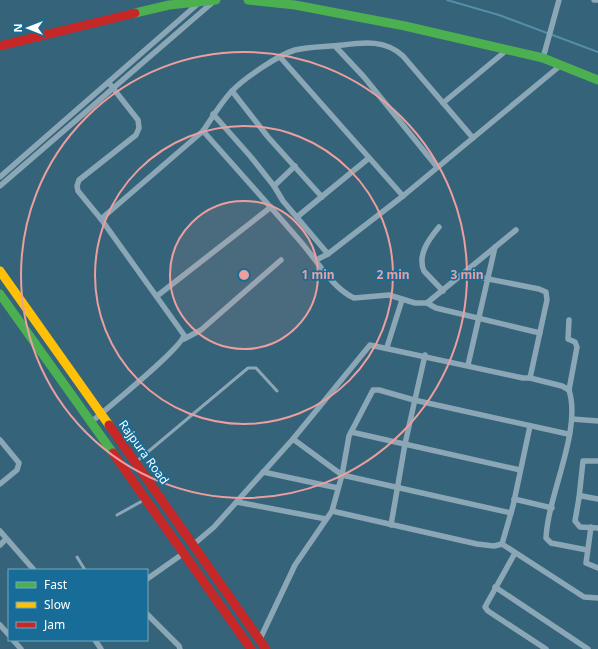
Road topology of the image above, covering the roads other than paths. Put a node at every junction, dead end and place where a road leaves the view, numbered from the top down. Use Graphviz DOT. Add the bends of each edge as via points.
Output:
graph roads {
  1 [pos="215,0"];
  2 [pos="248,0"];
  3 [pos="594,0"];
  4 [pos="598,0"];
  5 [pos="202,1"];
  6 [pos="559,2"];
  7 [pos="155,42"];
  8 [pos="0,46"];
  9 [pos="335,46"];
  10 [pos="160,48"];
  11 [pos="508,49"];
  12 [pos="544,55"];
  13 [pos="280,57"];
  14 [pos="561,65"];
  15 [pos="598,80"];
  16 [pos="109,83"];
  17 [pos="114,88"];
  18 [pos="232,91"];
  19 [pos="443,103"];
  20 [pos="213,114"];
  21 [pos="203,131"];
  22 [pos="473,138"];
  23 [pos="369,158"];
  24 [pos="295,166"];
  25 [pos="437,167"];
  26 [pos="0,177"];
  27 [pos="0,186"];
  28 [pos="274,186"];
  29 [pos="403,196"];
  30 [pos="322,197"];
  31 [pos="271,207"];
  32 [pos="297,217"];
  33 [pos="101,219"];
  34 [pos="439,227"];
  35 [pos="516,230"];
  36 [pos="495,246"];
  37 [pos="328,254"];
  38 [pos="281,260"];
  39 [pos="316,260"];
  40 [pos="0,271"];
  41 [pos="463,274"];
  42 [pos="488,280"];
  43 [pos="443,291"];
  44 [pos="0,294"];
  45 [pos="157,296"];
  46 [pos="402,300"];
  47 [pos="427,303"];
  48 [pos="478,319"];
  49 [pos="569,320"];
  50 [pos="540,333"];
  51 [pos="184,339"];
  52 [pos="387,347"];
  53 [pos="425,355"];
  54 [pos="468,365"];
  55 [pos="530,378"];
  56 [pos="569,390"];
  57 [pos="277,391"];
  58 [pos="414,400"];
  59 [pos="101,414"];
  60 [pos="572,419"];
  61 [pos="598,421"];
  62 [pos="90,423"];
  63 [pos="530,426"];
  64 [pos="351,432"];
  65 [pos="568,434"];
  66 [pos="293,439"];
  67 [pos="0,440"];
  68 [pos="405,444"];
  69 [pos="598,461"];
  70 [pos="136,462"];
  71 [pos="520,470"];
  72 [pos="263,472"];
  73 [pos="342,475"];
  74 [pos="0,484"];
  75 [pos="338,488"];
  76 [pos="397,489"];
  77 [pos="579,498"];
  78 [pos="145,499"];
  79 [pos="514,499"];
  80 [pos="598,499"];
  81 [pos="237,502"];
  82 [pos="552,508"];
  83 [pos="332,511"];
  84 [pos="511,513"];
  85 [pos="118,515"];
  86 [pos="326,519"];
  87 [pos="391,524"];
  88 [pos="591,527"];
  89 [pos="598,528"];
  90 [pos="0,531"];
  91 [pos="6,539"];
  92 [pos="194,544"];
  93 [pos="502,544"];
  94 [pos="0,545"];
  95 [pos="587,550"];
  96 [pos="184,553"];
  97 [pos="515,553"];
  98 [pos="77,557"];
  99 [pos="598,568"];
  100 [pos="33,569"];
  101 [pos="84,569"];
  102 [pos="148,578"];
  103 [pos="495,587"];
  104 [pos="598,598"];
  105 [pos="148,615"];
  106 [pos="0,625"];
  107 [pos="8,634"];
  108 [pos="260,639"];
  109 [pos="14,641"];
  110 [pos="95,641"];
  111 [pos="21,649"];
  112 [pos="102,649"];
  113 [pos="180,649"];
  114 [pos="251,649"];
  115 [pos="266,649"];
  116 [pos="546,649"];
  117 [pos="588,649"];
  1 -- 5 [label="main road"];
  1 -- 10 [label="street"];
  2 -- 11 [label="main road" via="375,20"];
  3 -- 4 [label="street"];
  5 -- 7 [label="street"];
  5 -- 8 [label="main road" via="169,5"];
  6 -- 12 [label="street"];
  7 -- 10 [label="street"];
  7 -- 16 [label="street"];
  9 -- 13 [label="street" via="294,50"];
  9 -- 19 [label="street" via="367,42 390,46 403,56"];
  9 -- 25 [label="street" via="364,77"];
  10 -- 17 [label="street"];
  11 -- 12 [label="main road"];
  11 -- 19 [label="street"];
  12 -- 14 [label="main road"];
  13 -- 18 [label="street"];
  13 -- 23 [label="street"];
  14 -- 15 [label="main road"];
  14 -- 22 [label="street"];
  16 -- 17 [label="street"];
  16 -- 26 [label="street"];
  17 -- 27 [label="street"];
  17 -- 33 [label="street" via="138,120 139,128 136,135 79,180 78,192"];
  18 -- 20 [label="street"];
  18 -- 24 [label="street"];
  19 -- 22 [label="street"];
  20 -- 21 [label="street"];
  20 -- 28 [label="street"];
  21 -- 31 [label="street"];
  21 -- 33 [label="street"];
  22 -- 25 [label="street"];
  23 -- 29 [label="street"];
  23 -- 30 [label="street"];
  24 -- 28 [label="street"];
  24 -- 30 [label="street"];
  25 -- 29 [label="street"];
  28 -- 32 [label="street"];
  29 -- 37 [label="street"];
  30 -- 32 [label="street"];
  31 -- 39 [label="street"];
  31 -- 45 [label="street"];
  32 -- 37 [label="street"];
  33 -- 45 [label="street"];
  34 -- 43 [label="street" via="425,246 422,268"];
  35 -- 36 [label="street"];
  36 -- 41 [label="street"];
  36 -- 42 [label="street"];
  37 -- 39 [label="street"];
  38 -- 51 [label="street" via="201,330"];
  39 -- 46 [label="street" via="341,289 354,298 389,295"];
  40 -- 59 [label="main road, Rajpura Road"];
  41 -- 42 [label="street"];
  41 -- 43 [label="street"];
  42 -- 48 [label="street"];
  42 -- 50 [label="street" via="546,292 547,300"];
  43 -- 47 [label="street"];
  44 -- 62 [label="main road"];
  45 -- 51 [label="street" via="183,331"];
  46 -- 47 [label="street"];
  46 -- 52 [label="street"];
  47 -- 48 [label="street" via="436,308"];
  48 -- 50 [label="street"];
  48 -- 54 [label="street"];
  49 -- 56 [label="street" via="568,339 576,342 577,347"];
  50 -- 55 [label="street"];
  51 -- 59 [label="street"];
  52 -- 53 [label="street"];
  52 -- 66 [label="street" via="366,347"];
  53 -- 54 [label="street"];
  53 -- 58 [label="street"];
  54 -- 55 [label="street"];
  55 -- 56 [label="street"];
  56 -- 60 [label="street"];
  57 -- 70 [label="lane" via="256,368 248,368"];
  58 -- 63 [label="street"];
  58 -- 64 [label="street" via="373,390"];
  58 -- 68 [label="street"];
  59 -- 62 [label="street"];
  59 -- 70 [label="main road, Rajpura Road"];
  60 -- 61 [label="street"];
  60 -- 65 [label="street"];
  62 -- 78 [label="main road"];
  63 -- 65 [label="street"];
  63 -- 71 [label="street"];
  64 -- 68 [label="street"];
  64 -- 73 [label="street"];
  65 -- 82 [label="street"];
  66 -- 72 [label="street"];
  66 -- 73 [label="street"];
  67 -- 74 [label="street" via="19,464 17,470"];
  68 -- 71 [label="street"];
  68 -- 76 [label="street"];
  69 -- 77 [label="street" via="583,461"];
  70 -- 92 [label="main road, Rajpura Road"];
  71 -- 79 [label="street"];
  72 -- 75 [label="street"];
  72 -- 81 [label="street"];
  73 -- 75 [label="street"];
  73 -- 76 [label="street"];
  75 -- 83 [label="street"];
  76 -- 84 [label="street"];
  76 -- 87 [label="street"];
  77 -- 80 [label="street" via="582,496"];
  77 -- 88 [label="street" via="576,524 580,527"];
  78 -- 85 [label="lane"];
  78 -- 96 [label="main road"];
  79 -- 82 [label="street"];
  79 -- 84 [label="street"];
  81 -- 86 [label="street"];
  81 -- 92 [label="street"];
  82 -- 95 [label="street" via="546,534 548,541"];
  83 -- 86 [label="street"];
  83 -- 87 [label="street"];
  84 -- 93 [label="street"];
  86 -- 108 [label="street" via="295,565"];
  87 -- 93 [label="street" via="477,544"];
  88 -- 89 [label="street"];
  88 -- 95 [label="street"];
  90 -- 91 [label="street"];
  91 -- 94 [label="street"];
  91 -- 100 [label="street"];
  92 -- 108 [label="main road, Rajpura Road"];
  93 -- 97 [label="street"];
  95 -- 99 [label="street" via="586,563"];
  96 -- 102 [label="street"];
  96 -- 114 [label="main road"];
  97 -- 103 [label="street"];
  97 -- 104 [label="street" via="584,597"];
  98 -- 101 [label="lane"];
  103 -- 116 [label="street" via="486,603 486,609"];
  103 -- 117 [label="street"];
  105 -- 113 [label="street"];
  106 -- 107 [label="street"];
  108 -- 115 [label="main road, Rajpura Road"];
  109 -- 111 [label="street"];
  110 -- 112 [label="street"];
}
